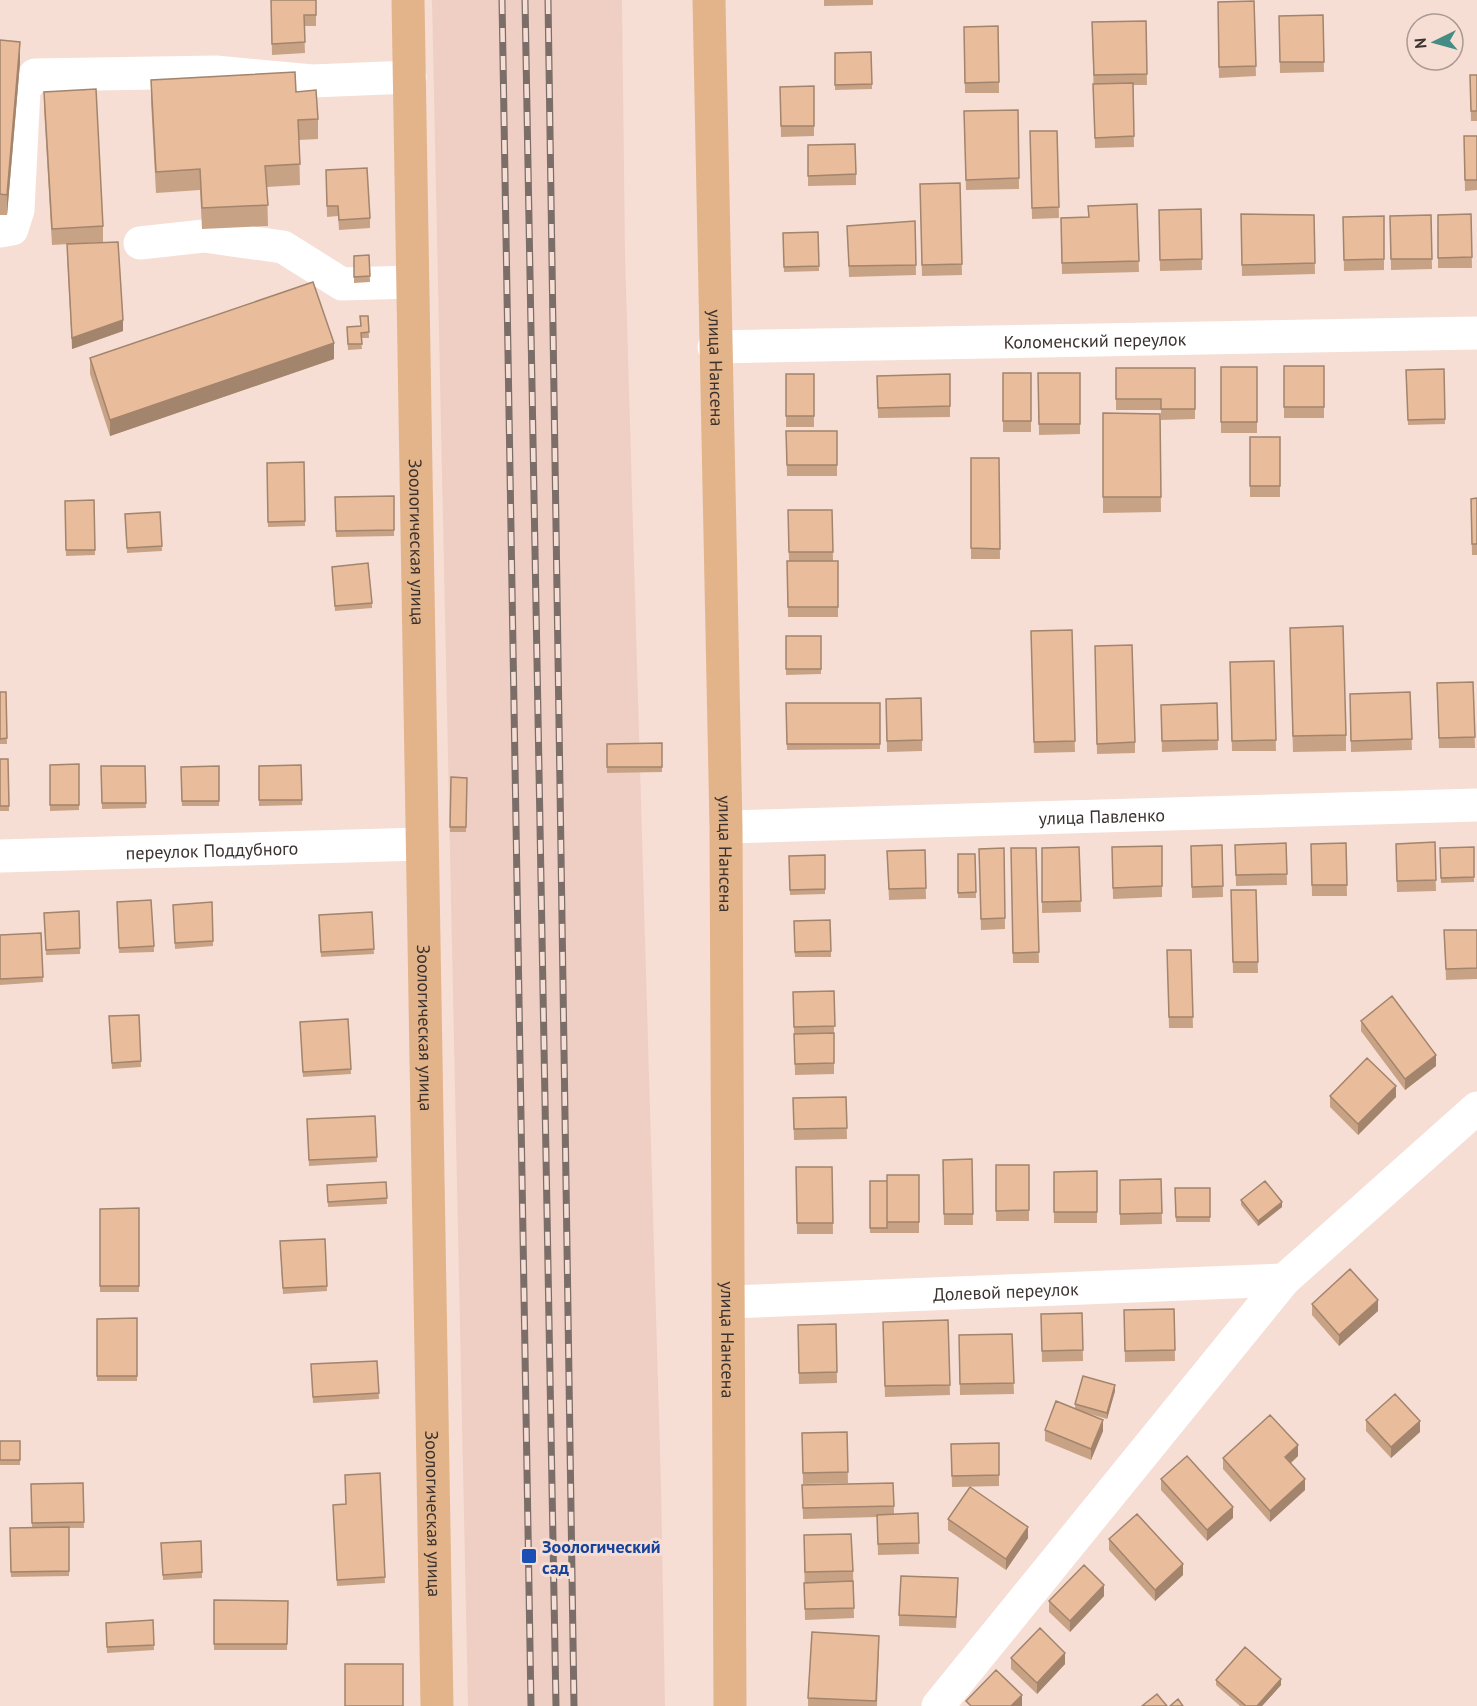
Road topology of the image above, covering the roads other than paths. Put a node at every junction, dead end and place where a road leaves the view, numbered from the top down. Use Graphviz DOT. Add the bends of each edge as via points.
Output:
graph roads {
  1 [pos="408,0"];
  2 [pos="709,0"];
  3 [pos="410,77"];
  4 [pos="0,231"];
  5 [pos="140,243"];
  6 [pos="412,282"];
  7 [pos="1477,333"];
  8 [pos="714,347"];
  9 [pos="1477,805"];
  10 [pos="726,827"];
  11 [pos="421,844"];
  12 [pos="0,856"];
  13 [pos="1477,1108"];
  14 [pos="1284,1280"];
  15 [pos="729,1302"];
  16 [pos="437,1706"];
  17 [pos="730,1706"];
  18 [pos="938,1706"];
  1 -- 3 [label="main road"];
  2 -- 8 [label="main road, улица Нансена"];
  3 -- 4 [label="street" via="312,81 216,72 35,75 24,89 18,210 12,229"];
  3 -- 6 [label="main road"];
  5 -- 6 [label="street" via="204,236 283,247 342,284"];
  6 -- 11 [label="main road, Зоологическая улица"];
  7 -- 8 [label="street, Коломенский переулок"];
  8 -- 10 [label="main road, улица Нансена"];
  9 -- 10 [label="street, улица Павленко"];
  10 -- 15 [label="main road, улица Нансена"];
  11 -- 12 [label="street, переулок Поддубного"];
  11 -- 16 [label="main road, Зоологическая улица"];
  13 -- 14 [label="street"];
  14 -- 15 [label="street, Долевой переулок"];
  14 -- 18 [label="street"];
  15 -- 17 [label="main road, улица Нансена"];
}
